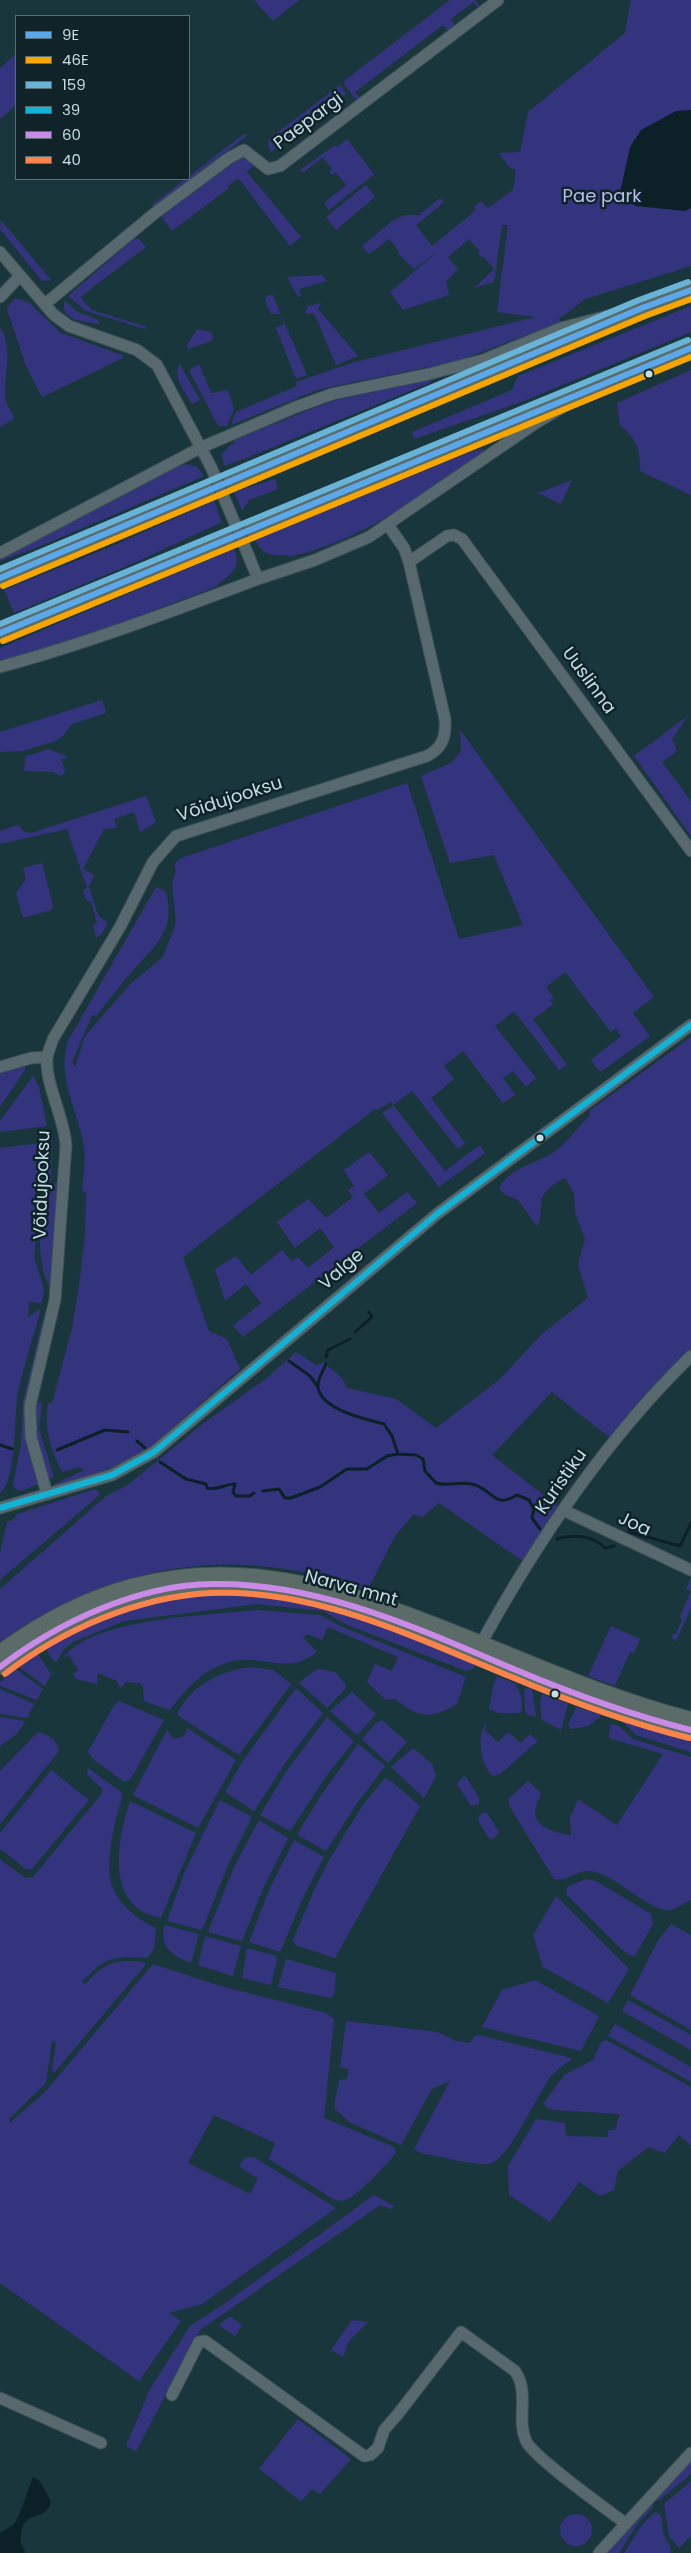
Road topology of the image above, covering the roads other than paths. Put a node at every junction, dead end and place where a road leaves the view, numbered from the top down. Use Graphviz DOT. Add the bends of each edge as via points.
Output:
graph roads {
  1 [pos="498,0"];
  2 [pos="0,252"];
  3 [pos="20,276"];
  4 [pos="691,290"];
  5 [pos="0,297"];
  6 [pos="46,304"];
  7 [pos="642,308"];
  8 [pos="691,348"];
  9 [pos="602,384"];
  10 [pos="202,447"];
  11 [pos="388,524"];
  12 [pos="0,553"];
  13 [pos="409,562"];
  14 [pos="0,578"];
  15 [pos="258,579"];
  16 [pos="0,633"];
  17 [pos="0,667"];
  18 [pos="691,851"];
  19 [pos="691,1025"];
  20 [pos="47,1057"];
  21 [pos="0,1067"];
  22 [pos="691,1356"];
  23 [pos="47,1494"];
  24 [pos="0,1508"];
  25 [pos="563,1510"];
  26 [pos="691,1570"];
  27 [pos="479,1648"];
  28 [pos="0,1652"];
  29 [pos="0,1667"];
  30 [pos="691,1719"];
  31 [pos="691,1730"];
  32 [pos="172,2395"];
  33 [pos="0,2398"];
  34 [pos="101,2443"];
  35 [pos="691,2454"];
  36 [pos="626,2524"];
  37 [pos="599,2553"];
  1 -- 6 [label="street, Paepargi" via="280,166 268,169 244,150 228,158"];
  2 -- 3 [label="street"];
  3 -- 5 [label="street"];
  3 -- 6 [label="street"];
  4 -- 7 [label="main road"];
  6 -- 10 [label="street" via="69,326 137,350 157,365"];
  7 -- 10 [label="street" via="562,328 483,360 332,394"];
  7 -- 14 [label="main road"];
  8 -- 9 [label="main road"];
  9 -- 11 [label="street" via="536,423"];
  9 -- 16 [label="main road"];
  10 -- 12 [label="street"];
  10 -- 15 [label="street, bridge"];
  11 -- 13 [label="street, Võidujooksu"];
  11 -- 15 [label="street" via="345,548"];
  13 -- 18 [label="street, Uuslinna" via="441,539 454,535 462,539"];
  13 -- 20 [label="street, Võidujooksu" via="445,719 446,731 440,746 427,756 176,836 153,862"];
  15 -- 17 [label="street" via="114,633"];
  19 -- 23 [label="street, Valge" via="437,1214 154,1452 112,1475"];
  20 -- 21 [label="street"];
  20 -- 23 [label="street, Võidujooksu" via="66,1145 55,1300 30,1406 31,1437"];
  22 -- 25 [label="street, Kuristiku" via="606,1449"];
  23 -- 24 [label="street, Valge"];
  25 -- 26 [label="street, Joa"];
  25 -- 27 [label="street, Kuristiku" via="517,1578"];
  27 -- 28 [label="main road, Narva mnt" via="417,1616 324,1588 258,1575 226,1573 188,1574 122,1588 42,1623"];
  27 -- 29 [label="main road, Narva mnt" via="323,1599 268,1588 212,1584 155,1592 100,1610 35,1641"];
  27 -- 30 [label="main road, Narva mnt"];
  27 -- 31 [label="main road, Narva mnt" via="590,1700"];
  32 -- 36 [label="street" via="199,2342 205,2341 321,2427 364,2456 370,2455 378,2448 384,2430 461,2332 515,2371 521,2379 523,2429 532,2449"];
  33 -- 34 [label="street"];
  35 -- 36 [label="street"];
  36 -- 37 [label="street"];
}
